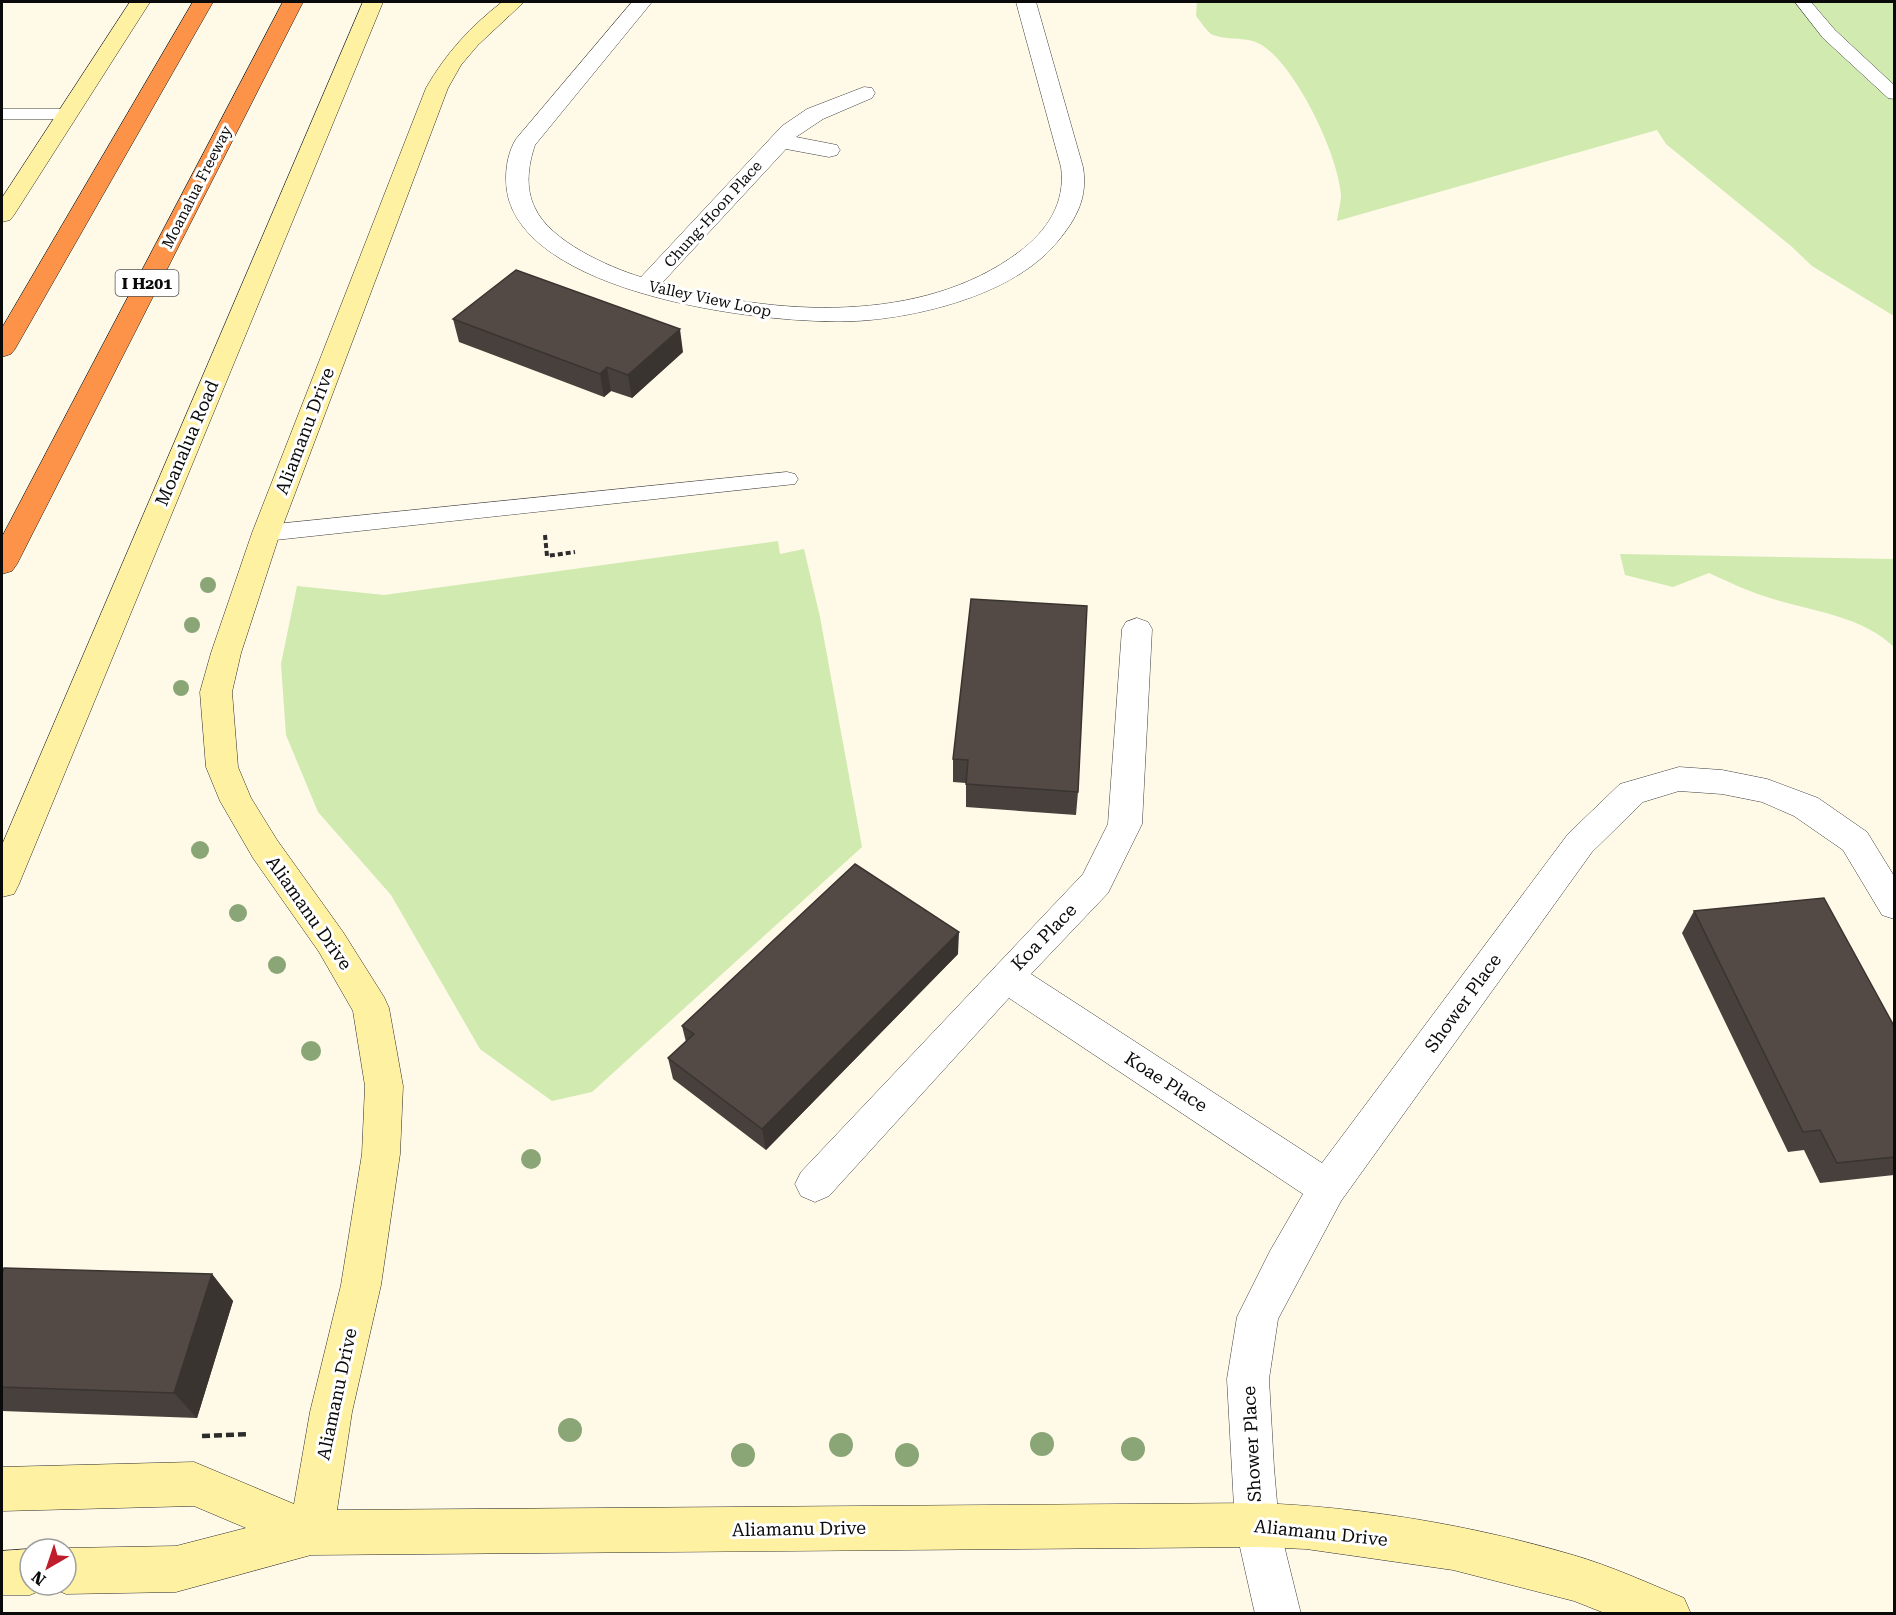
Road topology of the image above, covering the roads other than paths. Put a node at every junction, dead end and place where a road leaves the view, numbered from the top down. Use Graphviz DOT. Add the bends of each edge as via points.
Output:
graph roads {
  1 [pos="140,2"];
  2 [pos="202,2"];
  3 [pos="293,2"];
  4 [pos="373,2"];
  5 [pos="514,2"];
  6 [pos="642,2"];
  7 [pos="1026,2"];
  8 [pos="1803,2"];
  9 [pos="864,93"];
  10 [pos="1894,94"];
  11 [pos="2,114"];
  12 [pos="68,114"];
  13 [pos="780,141"];
  14 [pos="829,150"];
  15 [pos="2,215"];
  16 [pos="646,286"];
  17 [pos="2,349"];
  18 [pos="787,478"];
  19 [pos="266,533"];
  20 [pos="2,564"];
  21 [pos="1137,629"];
  22 [pos="2,884"];
  23 [pos="1894,905"];
  24 [pos="1006,977"];
  25 [pos="815,1184"];
  26 [pos="1327,1188"];
  27 [pos="2,1489"];
  28 [pos="1257,1525"];
  29 [pos="311,1533"];
  30 [pos="78,1571"];
  31 [pos="18,1572"];
  32 [pos="2,1573"];
  33 [pos="1278,1614"];
  34 [pos="1668,1614"];
  1 -- 12 [label="street"];
  2 -- 17 [label="highway"];
  3 -- 20 [label="highway, Moanalua Freeway / I H201"];
  4 -- 22 [label="street, Moanalua Road"];
  5 -- 19 [label="street, Aliamanu Drive" via="492,18 457,54 437,88"];
  6 -- 16 [label="street, Valley View Loop" via="524,144 516,180 528,217 556,245 601,270"];
  7 -- 16 [label="street, Valley View Loop" via="1068,148 1074,187 1058,226 1022,262 965,291 927,303 841,315 770,313"];
  8 -- 10 [label="lane" via="1829,34"];
  9 -- 13 [label="street, Chung-Hoon Place" via="815,114"];
  11 -- 12 [label="lane"];
  12 -- 15 [label="street"];
  13 -- 14 [label="street"];
  13 -- 16 [label="street, Chung-Hoon Place"];
  18 -- 19 [label="lane"];
  19 -- 29 [label="street, Aliamanu Drive" via="216,692 222,767 236,801 265,849 331,942 371,1008 384,1086 381,1154 361,1285 331,1412"];
  21 -- 24 [label="street, Koa Place" via="1125,824 1096,883"];
  23 -- 26 [label="street, Shower Place" via="1855,841 1806,807 1767,791 1722,782 1679,779 1632,793 1580,843"];
  24 -- 25 [label="street, Koa Place"];
  24 -- 26 [label="street, Koae Place"];
  26 -- 28 [label="street, Shower Place" via="1258,1317 1248,1380"];
  27 -- 29 [label="street" via="195,1484"];
  28 -- 29 [label="street, Aliamanu Drive"];
  28 -- 33 [label="street, Shower Place"];
  28 -- 34 [label="street, Aliamanu Drive" via="1306,1527 1453,1548 1574,1578"];
  29 -- 30 [label="street" via="176,1569"];
  31 -- 32 [label="street"];
}
